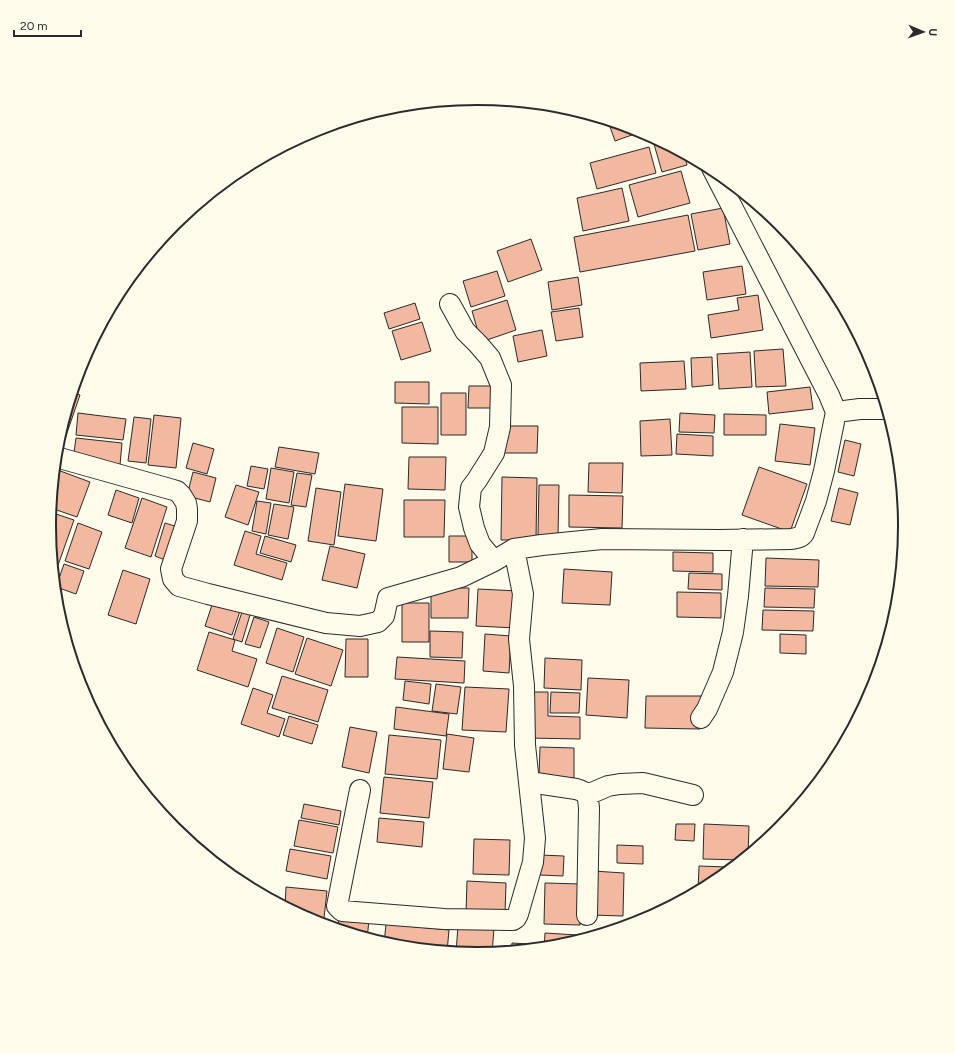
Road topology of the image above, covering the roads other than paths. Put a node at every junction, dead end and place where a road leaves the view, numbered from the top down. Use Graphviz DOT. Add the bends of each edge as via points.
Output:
graph roads {
  1 [pos="719,181"];
  2 [pos="450,304"];
  3 [pos="883,409"];
  4 [pos="836,412"];
  5 [pos="62,459"];
  6 [pos="743,539"];
  7 [pos="514,549"];
  8 [pos="494,561"];
  9 [pos="701,718"];
  10 [pos="529,782"];
  11 [pos="360,790"];
  12 [pos="694,794"];
  13 [pos="587,795"];
  14 [pos="586,915"];
  1 -- 4 [label="street"];
  2 -- 8 [label="street" via="465,331 490,358 501,385 500,427 494,453 471,488 469,507 480,544"];
  3 -- 4 [label="street"];
  4 -- 6 [label="street" via="816,502 803,535 791,539"];
  5 -- 8 [label="street" via="170,489 181,495 186,503 187,521 171,570 173,579 179,586 326,623 360,626 378,622 384,616 388,598 461,577"];
  6 -- 7 [label="street" via="602,540"];
  6 -- 9 [label="street" via="733,632 723,672"];
  7 -- 8 [label="street"];
  7 -- 10 [label="street" via="523,594 519,639"];
  10 -- 11 [label="street" via="534,821 534,848 518,914 513,920 444,919 342,911 337,906"];
  10 -- 13 [label="street" via="576,789"];
  12 -- 13 [label="street" via="643,783 608,786"];
  13 -- 14 [label="street" via="589,808"];
}
